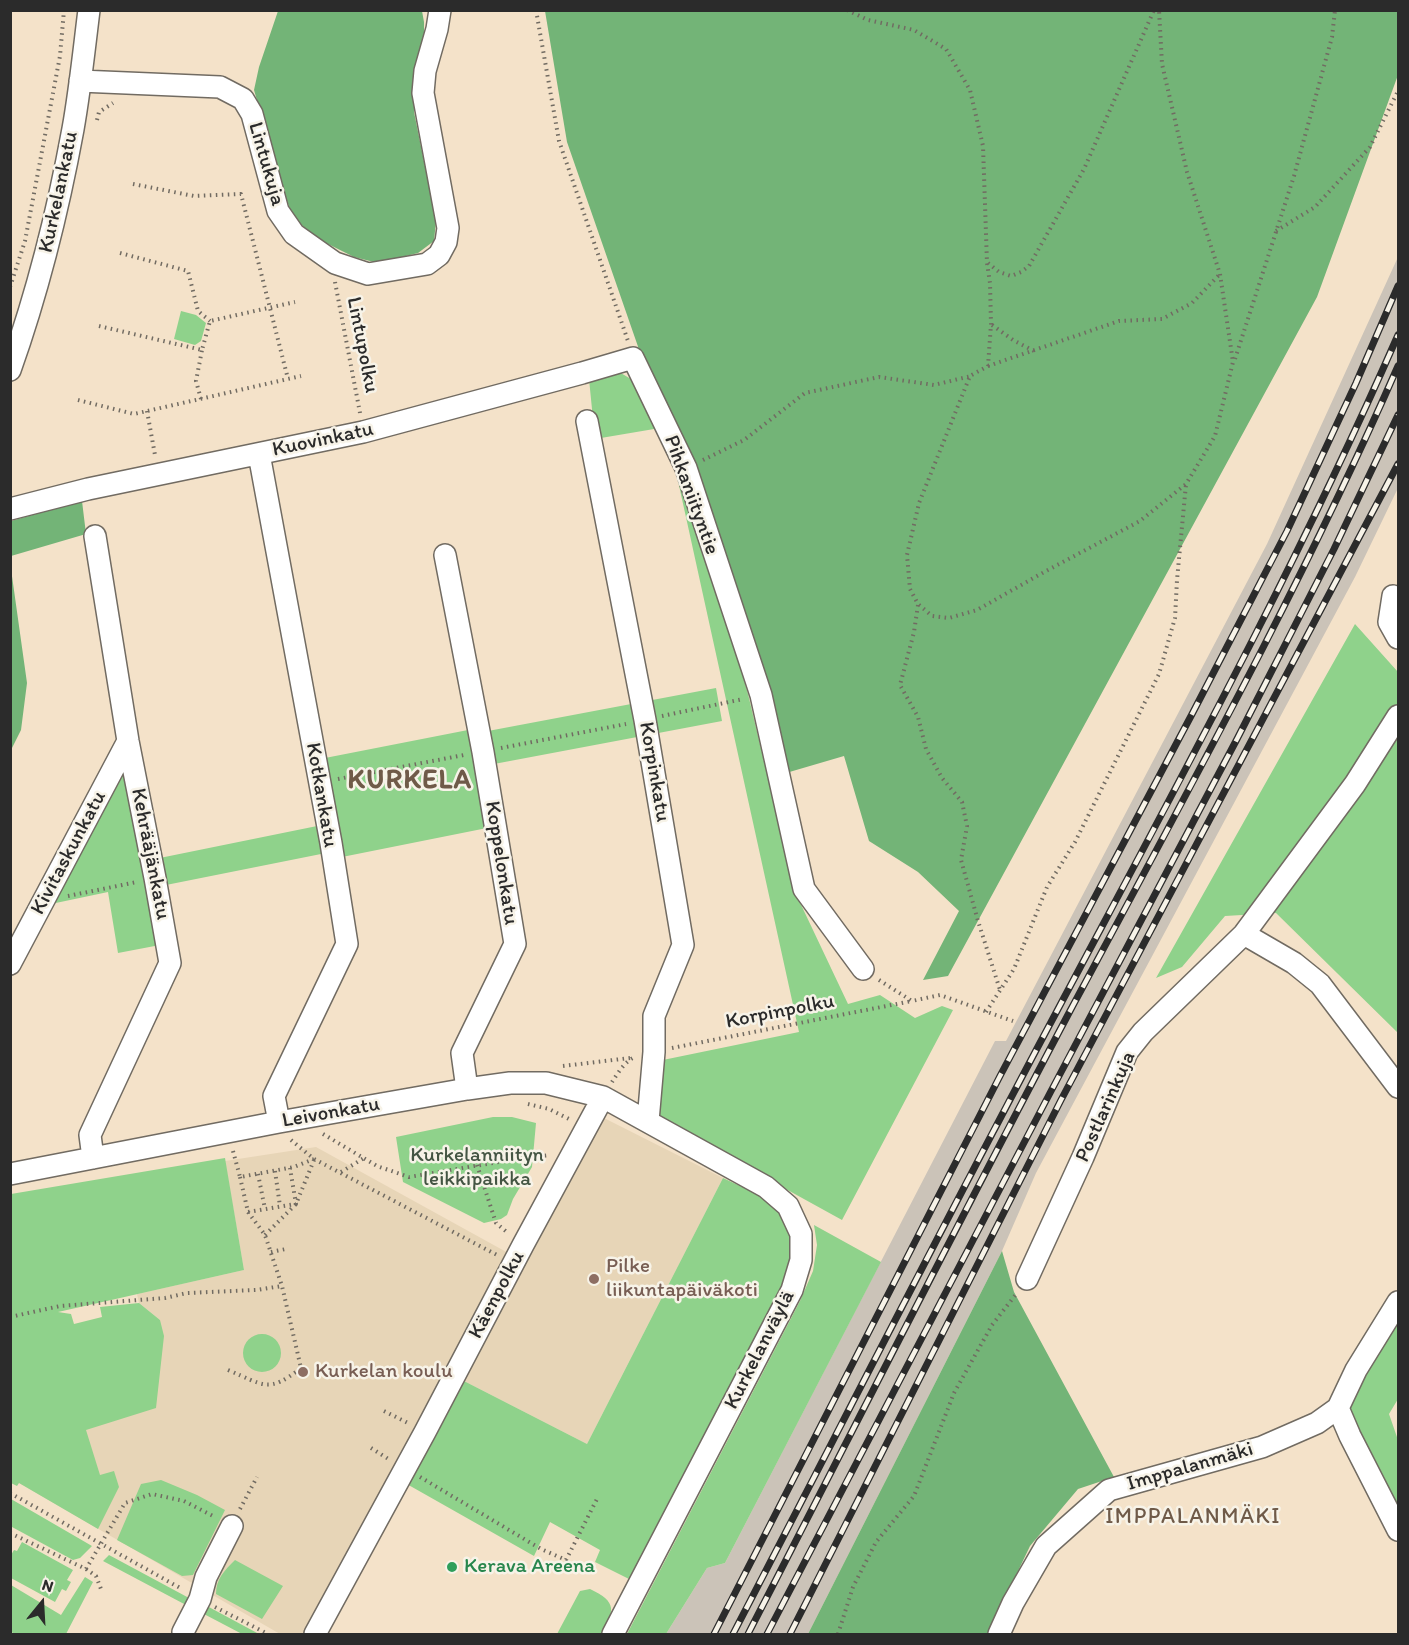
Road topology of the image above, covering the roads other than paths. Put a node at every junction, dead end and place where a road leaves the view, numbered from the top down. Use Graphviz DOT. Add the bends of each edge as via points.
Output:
graph roads {
  1 [pos="89,10"];
  2 [pos="440,10"];
  3 [pos="80,81"];
  4 [pos="633,358"];
  5 [pos="10,369"];
  6 [pos="587,421"];
  7 [pos="259,453"];
  8 [pos="10,509"];
  9 [pos="95,536"];
  10 [pos="445,555"];
  11 [pos="1393,596"];
  12 [pos="1398,638"];
  13 [pos="1398,717"];
  14 [pos="129,741"];
  15 [pos="1244,934"];
  16 [pos="10,964"];
  17 [pos="863,969"];
  18 [pos="1398,1087"];
  19 [pos="467,1089"];
  20 [pos="603,1097"];
  21 [pos="648,1121"];
  22 [pos="279,1122"];
  23 [pos="93,1158"];
  24 [pos="10,1174"];
  25 [pos="1027,1279"];
  26 [pos="1398,1302"];
  27 [pos="1338,1408"];
  28 [pos="232,1526"];
  29 [pos="1398,1530"];
  30 [pos="320,1627"];
  31 [pos="183,1632"];
  32 [pos="614,1635"];
  33 [pos="999,1635"];
  1 -- 3 [label="street, Kurkelankatu"];
  2 -- 3 [label="street, Lintukuja" via="423,93 448,228 439,255 427,264 368,274 335,263 294,234 278,211 252,114 243,99 220,87"];
  3 -- 5 [label="street, Kurkelankatu" via="53,225 28,320"];
  4 -- 7 [label="street, Kuovinkatu" via="363,432"];
  4 -- 17 [label="street, Pihkaniityntie" via="686,468 761,695 804,889"];
  6 -- 21 [label="street, Korpinkatu" via="684,945 654,1016"];
  7 -- 8 [label="street, Kuovinkatu"];
  7 -- 22 [label="street, Kotkankatu" via="346,944 274,1096"];
  9 -- 14 [label="street, Kehrääjänkatu"];
  10 -- 19 [label="street, Koppelonkatu" via="515,944 462,1053"];
  11 -- 12 [label="street" via="1389,621"];
  13 -- 15 [label="street, Postlarinkuja"];
  14 -- 16 [label="street, Kivitaskunkatu"];
  14 -- 23 [label="street, Kehrääjänkatu" via="170,963 90,1135"];
  15 -- 18 [label="street" via="1294,963 1320,984"];
  15 -- 25 [label="street, Postlarinkuja" via="1127,1052"];
  19 -- 20 [label="street, Leivonkatu" via="546,1083"];
  19 -- 22 [label="street, Leivonkatu"];
  20 -- 21 [label="street, Leivonkatu"];
  20 -- 30 [label="street, Käenpolku"];
  21 -- 32 [label="street, Kurkelanväylä" via="766,1187 788,1206 801,1234 801,1260 792,1290"];
  22 -- 23 [label="street, Leivonkatu"];
  23 -- 24 [label="street, Leivonkatu"];
  26 -- 27 [label="street" via="1356,1370"];
  27 -- 29 [label="street"];
  27 -- 33 [label="street, Imppalanmäki" via="1317,1423 1262,1447 1109,1490 1046,1546"];
  28 -- 31 [label="street"];
}
